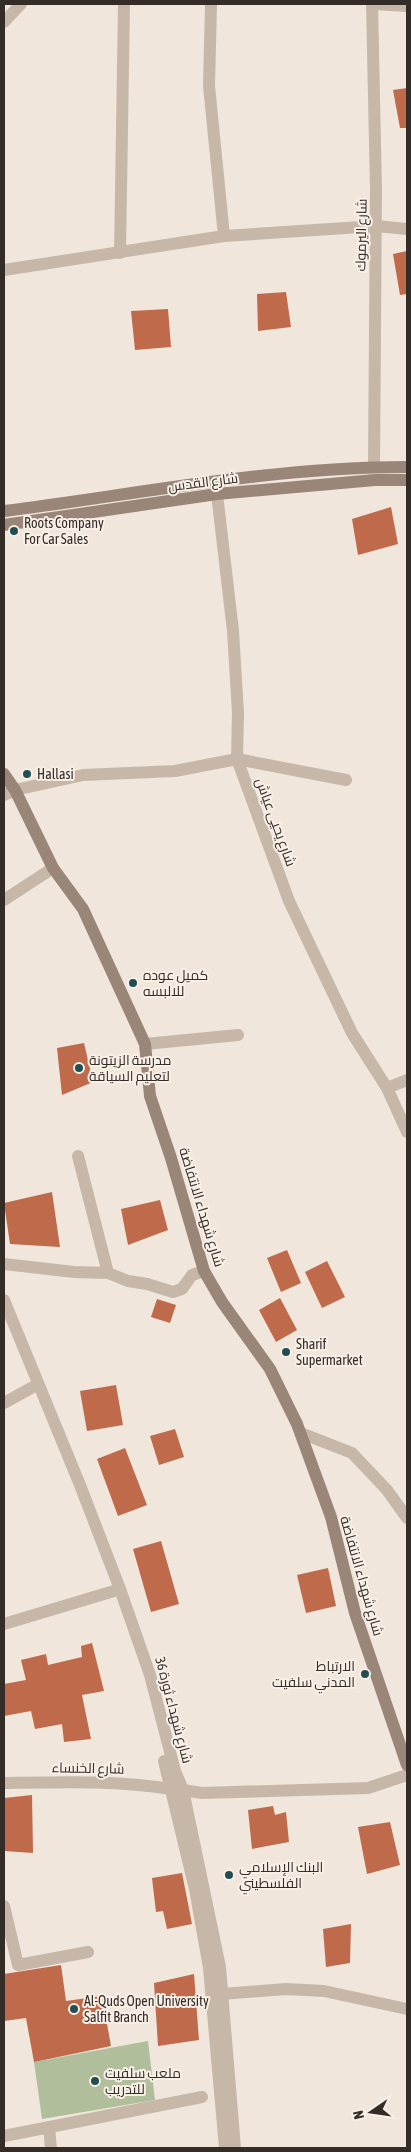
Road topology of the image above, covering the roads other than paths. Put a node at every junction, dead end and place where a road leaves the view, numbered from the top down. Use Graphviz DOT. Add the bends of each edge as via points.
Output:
graph roads {
  1 [pos="21,4"];
  2 [pos="124,4"];
  3 [pos="211,4"];
  4 [pos="372,4"];
  5 [pos="407,6"];
  6 [pos="4,22"];
  7 [pos="376,226"];
  8 [pos="407,229"];
  9 [pos="224,236"];
  10 [pos="120,253"];
  11 [pos="4,270"];
  12 [pos="374,467"];
  13 [pos="407,467"];
  14 [pos="407,480"];
  15 [pos="217,494"];
  16 [pos="4,511"];
  17 [pos="4,525"];
  18 [pos="237,759"];
  19 [pos="4,774"];
  20 [pos="346,780"];
  21 [pos="9,793"];
  22 [pos="53,868"];
  23 [pos="4,900"];
  24 [pos="238,1035"];
  25 [pos="144,1044"];
  26 [pos="407,1080"];
  27 [pos="387,1088"];
  28 [pos="407,1132"];
  29 [pos="78,1156"];
  30 [pos="6,1266"];
  31 [pos="204,1271"];
  32 [pos="108,1273"];
  33 [pos="4,1300"];
  34 [pos="4,1320"];
  35 [pos="33,1387"];
  36 [pos="4,1403"];
  37 [pos="301,1433"];
  38 [pos="407,1518"];
  39 [pos="114,1591"];
  40 [pos="4,1624"];
  41 [pos="407,1765"];
  42 [pos="407,1775"];
  43 [pos="4,1783"];
  44 [pos="177,1790"];
  45 [pos="4,1906"];
  46 [pos="88,1952"];
  47 [pos="222,1994"];
  48 [pos="407,2009"];
  49 [pos="202,2097"];
  50 [pos="49,2127"];
  51 [pos="4,2136"];
  52 [pos="51,2148"];
  53 [pos="225,2148"];
  54 [pos="235,2148"];
  1 -- 6 [label="street"];
  2 -- 10 [label="street"];
  3 -- 9 [label="street" via="209,86"];
  4 -- 5 [label="street"];
  4 -- 7 [label="street, ِشارع اليرموك"];
  7 -- 8 [label="street"];
  7 -- 9 [label="street"];
  7 -- 12 [label="street, ِشارع اليرموك"];
  9 -- 10 [label="street"];
  10 -- 11 [label="street"];
  12 -- 13 [label="main road, شارع القدس"];
  12 -- 16 [label="main road, شارع القدس" via="216,481"];
  14 -- 15 [label="main road, شارع القدس"];
  15 -- 17 [label="main road, شارع القدس"];
  15 -- 18 [label="street, شارع يحيى عياش" via="233,631"];
  18 -- 20 [label="street"];
  18 -- 21 [label="street" via="174,771 83,775"];
  18 -- 27 [label="street, شارع يحيى عياش" via="289,901 352,1034"];
  19 -- 21 [label="main road, شارع شهداء الانتفاضة"];
  21 -- 22 [label="main road, شارع شهداء الانتفاضة"];
  22 -- 23 [label="street"];
  22 -- 25 [label="main road, شارع شهداء الانتفاضة" via="83,909"];
  24 -- 25 [label="street"];
  25 -- 31 [label="main road, شارع شهداء الانتفاضة" via="150,1096"];
  26 -- 27 [label="street"];
  27 -- 28 [label="street, شارع يحيى عياش"];
  29 -- 32 [label="street"];
  30 -- 32 [label="street"];
  31 -- 32 [label="street" via="192,1275 182,1288 173,1292"];
  31 -- 37 [label="main road, شارع شهداء الانتفاضة" via="270,1369"];
  33 -- 44 [label="street, شارع شهداء ثورة 36" via="120,1589 150,1675"];
  34 -- 35 [label="street, شارع شهداء ثورة 36"];
  35 -- 36 [label="street"];
  35 -- 39 [label="street, شارع شهداء ثورة 36"];
  37 -- 38 [label="street" via="352,1453 387,1490"];
  37 -- 41 [label="main road, شارع شهداء الانتفاضة" via="331,1517 355,1613"];
  39 -- 40 [label="street"];
  39 -- 44 [label="street, شارع شهداء ثورة 36" via="143,1674"];
  42 -- 44 [label="street, شارع الخنساء" via="368,1788 211,1793"];
  43 -- 44 [label="street, شارع الخنساء" via="83,1782"];
  44 -- 47 [label="street, شارع شهداء ثورة 36" via="220,1968"];
  44 -- 53 [label="street, شارع شهداء ثورة 36" via="209,1968"];
  45 -- 46 [label="street" via="18,1965"];
  47 -- 48 [label="street" via="286,1989 324,1991"];
  47 -- 54 [label="street, شارع شهداء ثورة 36"];
  49 -- 50 [label="street"];
  50 -- 51 [label="street"];
  50 -- 52 [label="street"];
}
